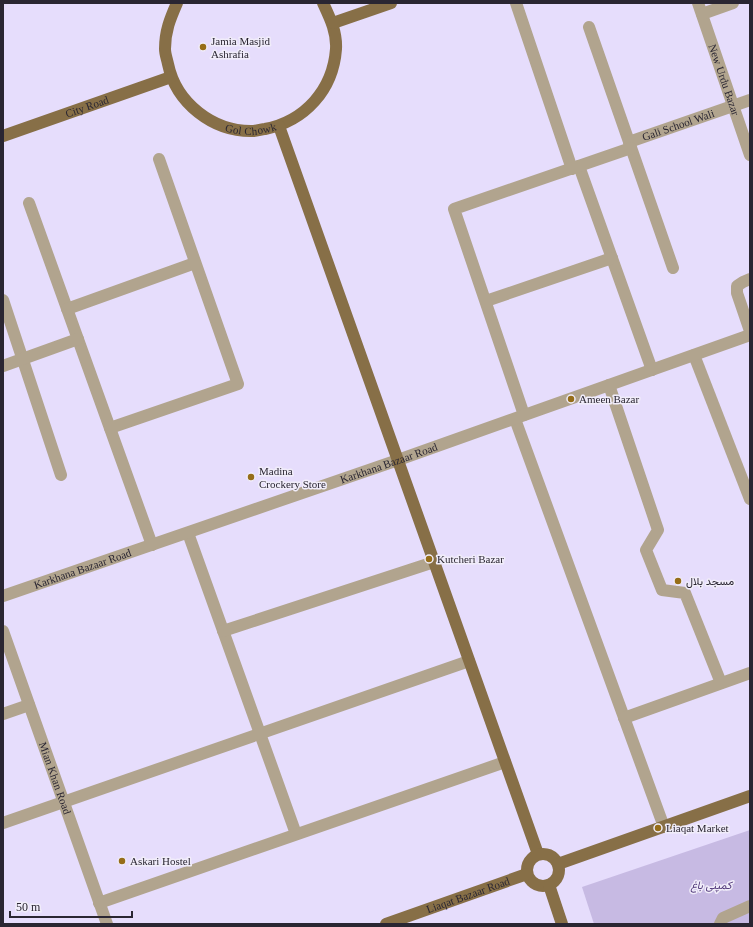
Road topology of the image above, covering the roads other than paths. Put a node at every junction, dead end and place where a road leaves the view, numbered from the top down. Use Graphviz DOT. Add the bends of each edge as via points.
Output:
graph roads {
  1 [pos="177,3"];
  2 [pos="323,3"];
  3 [pos="391,3"];
  4 [pos="516,3"];
  5 [pos="733,3"];
  6 [pos="378,5"];
  7 [pos="700,8"];
  8 [pos="333,23"];
  9 [pos="589,27"];
  10 [pos="171,77"];
  11 [pos="750,100"];
  12 [pos="733,106"];
  13 [pos="280,126"];
  14 [pos="3,136"];
  15 [pos="630,145"];
  16 [pos="750,155"];
  17 [pos="159,159"];
  18 [pos="576,167"];
  19 [pos="29,203"];
  20 [pos="612,258"];
  21 [pos="195,263"];
  22 [pos="674,268"];
  23 [pos="750,279"];
  24 [pos="3,300"];
  25 [pos="486,301"];
  26 [pos="67,309"];
  27 [pos="750,331"];
  28 [pos="750,335"];
  29 [pos="78,339"];
  30 [pos="694,355"];
  31 [pos="22,359"];
  32 [pos="3,366"];
  33 [pos="652,370"];
  34 [pos="609,385"];
  35 [pos="520,417"];
  36 [pos="110,428"];
  37 [pos="398,460"];
  38 [pos="61,475"];
  39 [pos="750,499"];
  40 [pos="188,533"];
  41 [pos="152,545"];
  42 [pos="434,562"];
  43 [pos="3,596"];
  44 [pos="3,631"];
  45 [pos="223,631"];
  46 [pos="469,660"];
  47 [pos="750,673"];
  48 [pos="721,683"];
  49 [pos="29,705"];
  50 [pos="3,714"];
  51 [pos="624,718"];
  52 [pos="260,734"];
  53 [pos="505,762"];
  54 [pos="750,796"];
  55 [pos="64,802"];
  56 [pos="3,823"];
  57 [pos="664,827"];
  58 [pos="296,834"];
  59 [pos="538,854"];
  60 [pos="558,864"];
  61 [pos="527,874"];
  62 [pos="549,885"];
  63 [pos="99,903"];
  64 [pos="750,906"];
  65 [pos="107,924"];
  66 [pos="386,924"];
  67 [pos="562,924"];
  68 [pos="720,924"];
  1 -- 10 [label="main road, Gol Chowk" via="168,24 165,51"];
  2 -- 8 [label="main road, Gol Chowk"];
  3 -- 6 [label="main road"];
  4 -- 18 [label="street"];
  5 -- 7 [label="street"];
  6 -- 8 [label="main road"];
  7 -- 12 [label="street, New Urdu Bazar"];
  8 -- 13 [label="main road, Gol Chowk" via="335,55 331,73 320,96 302,114"];
  9 -- 15 [label="street"];
  10 -- 13 [label="main road, Gol Chowk" via="184,100 204,117 228,128 254,131"];
  10 -- 14 [label="main road, City Road"];
  11 -- 12 [label="street, Gali School Wali"];
  12 -- 15 [label="street, Gali School Wali"];
  12 -- 16 [label="street, New Urdu Bazar"];
  13 -- 37 [label="main road"];
  15 -- 18 [label="street, Gali School Wali"];
  15 -- 22 [label="street"];
  17 -- 21 [label="street"];
  18 -- 20 [label="street"];
  18 -- 25 [label="street, Gali School Wali" via="454,209"];
  19 -- 26 [label="street"];
  20 -- 25 [label="street"];
  20 -- 33 [label="street"];
  21 -- 26 [label="street"];
  21 -- 36 [label="street" via="238,384"];
  23 -- 27 [label="street" via="737,286 737,293"];
  24 -- 31 [label="street"];
  25 -- 35 [label="street"];
  26 -- 29 [label="street"];
  28 -- 30 [label="street, Karkhana Bazaar Road"];
  29 -- 31 [label="street"];
  29 -- 36 [label="street"];
  30 -- 33 [label="street, Karkhana Bazaar Road"];
  30 -- 39 [label="street"];
  31 -- 32 [label="street"];
  31 -- 38 [label="street"];
  33 -- 34 [label="street, Karkhana Bazaar Road"];
  34 -- 35 [label="street, Karkhana Bazaar Road"];
  34 -- 48 [label="street" via="658,530 646,550 662,590 684,593"];
  35 -- 37 [label="street, Karkhana Bazaar Road"];
  35 -- 51 [label="street"];
  36 -- 41 [label="street"];
  37 -- 40 [label="street, Karkhana Bazaar Road"];
  37 -- 42 [label="main road"];
  40 -- 41 [label="street, Karkhana Bazaar Road"];
  40 -- 45 [label="street"];
  41 -- 43 [label="street, Karkhana Bazaar Road"];
  42 -- 45 [label="street"];
  42 -- 46 [label="main road"];
  44 -- 49 [label="street, Mian Khan Road"];
  45 -- 52 [label="street"];
  46 -- 52 [label="street"];
  46 -- 53 [label="main road"];
  47 -- 48 [label="street"];
  48 -- 51 [label="street"];
  49 -- 50 [label="street"];
  49 -- 55 [label="street, Mian Khan Road"];
  51 -- 57 [label="street"];
  52 -- 55 [label="street"];
  52 -- 58 [label="street"];
  53 -- 58 [label="street"];
  53 -- 59 [label="main road"];
  54 -- 57 [label="main road"];
  55 -- 56 [label="street"];
  55 -- 63 [label="street, Mian Khan Road"];
  57 -- 60 [label="main road"];
  58 -- 63 [label="street"];
  59 -- 60 [label="main road" via="548,854"];
  59 -- 61 [label="main road" via="530,860"];
  60 -- 62 [label="main road" via="558,876"];
  61 -- 62 [label="main road" via="536,885"];
  61 -- 66 [label="main road, Liaqat Bazaar Road"];
  62 -- 67 [label="main road"];
  63 -- 65 [label="street, Mian Khan Road"];
  64 -- 68 [label="street" via="723,918"];
}
